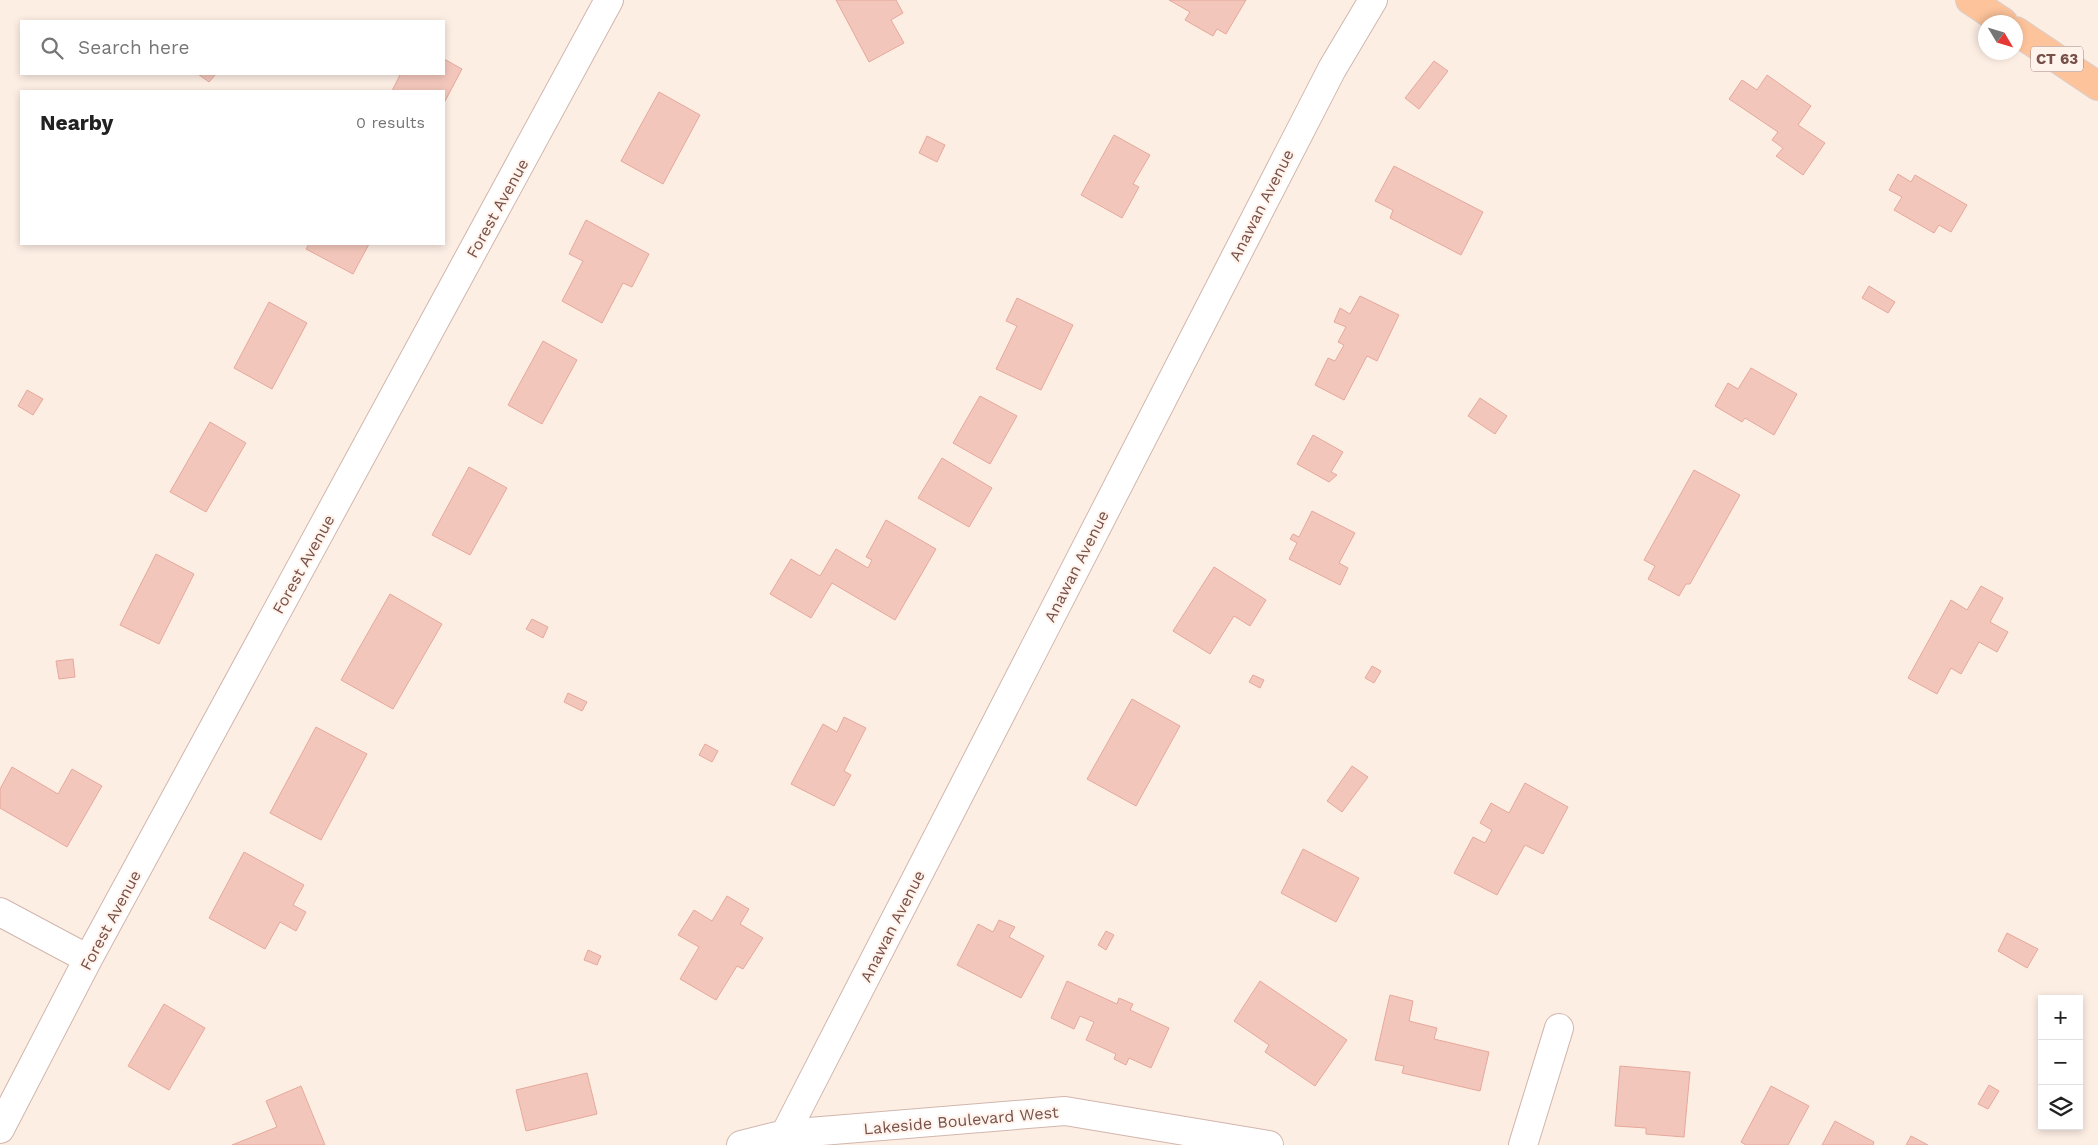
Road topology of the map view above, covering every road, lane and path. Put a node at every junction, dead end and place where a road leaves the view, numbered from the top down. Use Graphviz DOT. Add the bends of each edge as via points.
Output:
graph roads {
  1 [pos="610,0"];
  2 [pos="1373,0"];
  3 [pos="1970,0"];
  4 [pos="1993,15"];
  5 [pos="2023,36"];
  6 [pos="2098,86"];
  7 [pos="0,912"];
  8 [pos="88,959"];
  9 [pos="1559,1028"];
  10 [pos="0,1129"];
  11 [pos="785,1134"];
  12 [pos="741,1145"];
  13 [pos="1269,1145"];
  14 [pos="1523,1145"];
  1 -- 8 [label="street, Forest Avenue"];
  2 -- 11 [label="street, Anawan Avenue" via="1332,69"];
  3 -- 4 [label="main road"];
  5 -- 6 [label="main road, CT 63"];
  7 -- 8 [label="street"];
  8 -- 10 [label="street, Forest Avenue"];
  9 -- 14 [label="street"];
  11 -- 12 [label="street, Lakeside Boulevard West"];
  11 -- 13 [label="street, Lakeside Boulevard West" via="1064,1111"];
}
